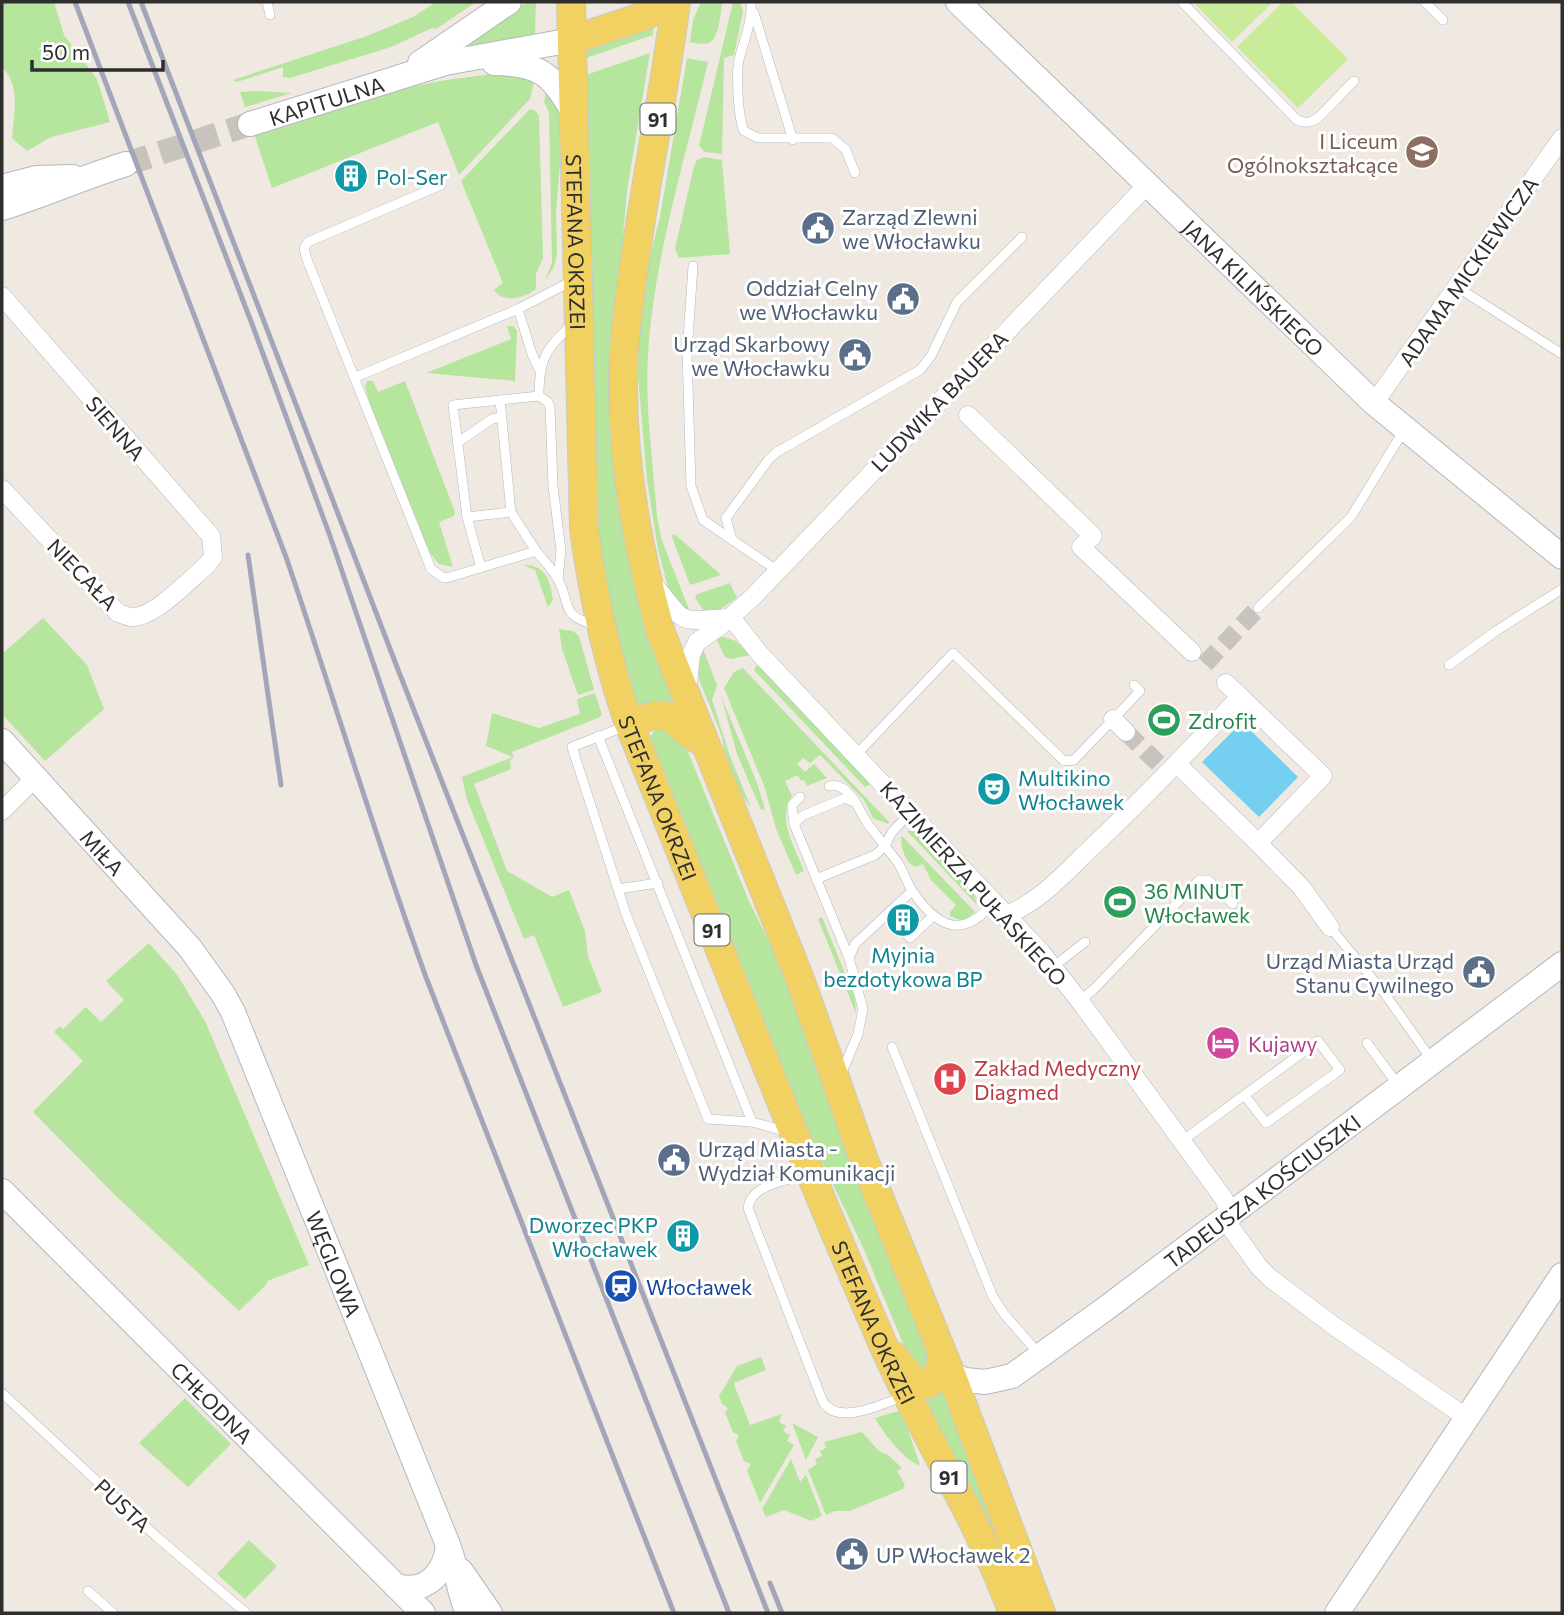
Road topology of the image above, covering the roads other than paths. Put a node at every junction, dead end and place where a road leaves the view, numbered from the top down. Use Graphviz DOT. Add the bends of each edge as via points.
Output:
graph roads {
  1 [pos="267,2"];
  2 [pos="509,2"];
  3 [pos="571,2"];
  4 [pos="582,2"];
  5 [pos="676,2"];
  6 [pos="751,2"];
  7 [pos="958,2"];
  8 [pos="1182,2"];
  9 [pos="1425,2"];
  10 [pos="270,15"];
  11 [pos="639,18"];
  12 [pos="1443,20"];
  13 [pos="572,40"];
  14 [pos="445,63"];
  15 [pos="402,75"];
  16 [pos="1354,81"];
  17 [pos="573,112"];
  18 [pos="250,124"];
  19 [pos="1562,138"];
  20 [pos="793,140"];
  21 [pos="126,164"];
  22 [pos="855,173"];
  23 [pos="85,176"];
  24 [pos="441,185"];
  25 [pos="1147,185"];
  26 [pos="2,187"];
  27 [pos="2,208"];
  28 [pos="1022,237"];
  29 [pos="693,266"];
  30 [pos="577,278"];
  31 [pos="1457,287"];
  32 [pos="2,296"];
  33 [pos="519,309"];
  34 [pos="578,320"];
  35 [pos="1562,354"];
  36 [pos="540,369"];
  37 [pos="356,377"];
  38 [pos="539,396"];
  39 [pos="500,400"];
  40 [pos="1374,403"];
  41 [pos="968,415"];
  42 [pos="501,417"];
  43 [pos="1405,429"];
  44 [pos="457,443"];
  45 [pos="2,489"];
  46 [pos="511,512"];
  47 [pos="467,517"];
  48 [pos="732,540"];
  49 [pos="536,551"];
  50 [pos="1562,557"];
  51 [pos="207,565"];
  52 [pos="481,568"];
  53 [pos="778,571"];
  54 [pos="645,575"];
  55 [pos="558,579"];
  56 [pos="1562,589"];
  57 [pos="1258,608"];
  58 [pos="731,617"];
  59 [pos="601,627"];
  60 [pos="1192,652"];
  61 [pos="1449,665"];
  62 [pos="1226,683"];
  63 [pos="1134,685"];
  64 [pos="686,696"];
  65 [pos="1240,697"];
  66 [pos="629,724"];
  67 [pos="598,736"];
  68 [pos="2,741"];
  69 [pos="704,743"];
  70 [pos="856,755"];
  71 [pos="1177,764"];
  72 [pos="35,778"];
  73 [pos="829,786"];
  74 [pos="800,797"];
  75 [pos="856,803"];
  76 [pos="2,811"];
  77 [pos="910,813"];
  78 [pos="794,824"];
  79 [pos="1258,843"];
  80 [pos="885,846"];
  81 [pos="816,879"];
  82 [pos="658,883"];
  83 [pos="618,889"];
  84 [pos="912,891"];
  85 [pos="898,904"];
  86 [pos="1233,904"];
  87 [pos="1001,909"];
  88 [pos="888,914"];
  89 [pos="933,916"];
  90 [pos="1330,927"];
  91 [pos="920,928"];
  92 [pos="1085,942"];
  93 [pos="849,958"];
  94 [pos="1562,964"];
  95 [pos="204,966"];
  96 [pos="1053,967"];
  97 [pos="1080,1001"];
  98 [pos="1367,1043"];
  99 [pos="892,1047"];
  100 [pos="1433,1061"];
  101 [pos="838,1082"];
  102 [pos="1399,1086"];
  103 [pos="1245,1096"];
  104 [pos="752,1122"];
  105 [pos="796,1135"];
  106 [pos="1182,1141"];
  107 [pos="811,1173"];
  108 [pos="5,1201"];
  109 [pos="1229,1215"];
  110 [pos="1562,1275"];
  111 [pos="882,1342"];
  112 [pos="1040,1356"];
  113 [pos="946,1362"];
  114 [pos="2,1393"];
  115 [pos="905,1396"];
  116 [pos="1466,1418"];
  117 [pos="452,1555"];
  118 [pos="396,1586"];
  119 [pos="88,1591"];
  120 [pos="113,1613"];
  121 [pos="246,1613"];
  122 [pos="423,1613"];
  123 [pos="468,1613"];
  124 [pos="489,1613"];
  125 [pos="1013,1613"];
  126 [pos="1041,1613"];
  127 [pos="1337,1613"];
  1 -- 10 [label="lane"];
  2 -- 15 [label="street, KAPITULNA"];
  3 -- 13 [label="main road, STEFANA OKRZEI / 91"];
  4 -- 11 [label="main road" via="605,19"];
  5 -- 11 [label="main road"];
  5 -- 54 [label="main road, 91" via="626,323 622,391 634,523"];
  6 -- 20 [label="lane"];
  6 -- 20 [label="lane" via="752,18 738,66 742,127 758,138"];
  7 -- 25 [label="street, JANA KILIŃSKIEGO"];
  8 -- 16 [label="lane" via="1303,123 1318,118"];
  9 -- 12 [label="lane"];
  11 -- 13 [label="main road"];
  13 -- 14 [label="street, KAPITULNA"];
  13 -- 17 [label="main road, STEFANA OKRZEI / 91"];
  14 -- 15 [label="street, KAPITULNA"];
  14 -- 17 [label="street, KAPITULNA" via="530,67 552,80"];
  15 -- 18 [label="street, KAPITULNA"];
  17 -- 30 [label="main road, STEFANA OKRZEI / 91"];
  19 -- 31 [label="street, ADAMA MICKIEWICZA"];
  20 -- 22 [label="lane" via="836,140 846,150"];
  21 -- 23 [label="street"];
  23 -- 26 [label="street" via="36,178"];
  23 -- 27 [label="street"];
  24 -- 37 [label="lane" via="308,242 304,248"];
  25 -- 40 [label="street, JANA KILIŃSKIEGO"];
  25 -- 53 [label="street, LUDWIKA BAUERA"];
  28 -- 48 [label="lane" via="957,302 920,370 769,459 726,518"];
  29 -- 48 [label="lane" via="687,353 691,486 699,515"];
  30 -- 33 [label="lane"];
  30 -- 34 [label="main road, STEFANA OKRZEI / 91"];
  31 -- 35 [label="lane"];
  31 -- 40 [label="street, ADAMA MICKIEWICZA"];
  32 -- 51 [label="street, SIENNA" via="211,537 213,557"];
  33 -- 36 [label="lane"];
  33 -- 37 [label="lane"];
  34 -- 36 [label="lane" via="554,341"];
  34 -- 59 [label="main road, STEFANA OKRZEI / 91" via="584,529"];
  36 -- 38 [label="lane"];
  37 -- 52 [label="lane" via="431,569 444,578"];
  38 -- 39 [label="lane"];
  38 -- 55 [label="lane" via="551,407 553,486 561,550"];
  39 -- 42 [label="lane"];
  39 -- 44 [label="lane" via="453,405"];
  40 -- 43 [label="street, JANA KILIŃSKIEGO"];
  41 -- 60 [label="street" via="1093,536 1081,547"];
  42 -- 44 [label="lane"];
  42 -- 46 [label="lane"];
  43 -- 50 [label="street, JANA KILIŃSKIEGO"];
  43 -- 57 [label="lane" via="1351,517"];
  44 -- 47 [label="lane"];
  45 -- 51 [label="street, NIECAŁA" via="118,612 132,618 148,613"];
  46 -- 47 [label="lane"];
  46 -- 49 [label="lane"];
  47 -- 52 [label="lane"];
  48 -- 53 [label="lane"];
  49 -- 52 [label="lane"];
  49 -- 55 [label="lane"];
  53 -- 58 [label="street, LUDWIKA BAUERA"];
  54 -- 58 [label="street" via="677,615 695,621"];
  54 -- 64 [label="main road, 91"];
  55 -- 59 [label="lane" via="570,612"];
  56 -- 61 [label="lane"];
  58 -- 64 [label="street, LUDWIKA BAUERA" via="697,642"];
  58 -- 70 [label="street, KAZIMIERZA PUŁASKIEGO"];
  59 -- 66 [label="main road, STEFANA OKRZEI / 91"];
  62 -- 65 [label="street"];
  63 -- 70 [label="lane" via="1140,691 1120,725 1072,762 1064,761 953,653"];
  64 -- 69 [label="main road, 91"];
  65 -- 71 [label="street"];
  65 -- 79 [label="street" via="1323,776"];
  66 -- 67 [label="lane"];
  66 -- 69 [label="main road" via="656,714 667,716"];
  66 -- 105 [label="main road, STEFANA OKRZEI / 91"];
  67 -- 82 [label="lane"];
  67 -- 83 [label="lane" via="572,747"];
  68 -- 72 [label="street, MIŁA"];
  69 -- 101 [label="main road, 91"];
  70 -- 77 [label="street, KAZIMIERZA PUŁASKIEGO"];
  71 -- 79 [label="street"];
  71 -- 87 [label="street" via="1045,892 1026,907"];
  72 -- 76 [label="street"];
  72 -- 95 [label="street, MIŁA"];
  73 -- 75 [label="lane" via="842,788"];
  74 -- 78 [label="lane" via="792,805"];
  75 -- 78 [label="lane" via="845,798"];
  75 -- 80 [label="lane"];
  77 -- 80 [label="lane"];
  77 -- 87 [label="street, KAZIMIERZA PUŁASKIEGO"];
  78 -- 81 [label="lane"];
  79 -- 90 [label="street" via="1302,888"];
  80 -- 81 [label="lane" via="875,855"];
  80 -- 84 [label="lane"];
  81 -- 93 [label="lane"];
  82 -- 83 [label="lane"];
  82 -- 104 [label="lane"];
  83 -- 104 [label="lane" via="708,1119"];
  84 -- 85 [label="lane"];
  84 -- 89 [label="lane"];
  85 -- 88 [label="lane"];
  85 -- 91 [label="lane"];
  86 -- 97 [label="lane" via="1208,880 1199,880"];
  87 -- 89 [label="lane" via="965,924 947,924"];
  87 -- 96 [label="street, KAZIMIERZA PUŁASKIEGO"];
  88 -- 91 [label="lane" via="910,938"];
  88 -- 93 [label="lane" via="855,944"];
  89 -- 91 [label="lane"];
  90 -- 100 [label="lane"];
  92 -- 96 [label="lane"];
  93 -- 101 [label="lane" via="863,1009"];
  94 -- 100 [label="street, TADEUSZA KOŚCIUSZKI"];
  95 -- 117 [label="street, WĘGLOWA" via="233,1012"];
  96 -- 97 [label="street, KAZIMIERZA PUŁASKIEGO"];
  97 -- 106 [label="street, KAZIMIERZA PUŁASKIEGO"];
  98 -- 102 [label="lane"];
  99 -- 112 [label="lane" via="993,1297"];
  100 -- 102 [label="street, TADEUSZA KOŚCIUSZKI"];
  101 -- 113 [label="main road, 91" via="864,1160"];
  102 -- 109 [label="street, TADEUSZA KOŚCIUSZKI"];
  103 -- 103 [label="lane" via="1318,1041 1340,1070 1266,1123"];
  103 -- 106 [label="lane"];
  104 -- 105 [label="lane"];
  105 -- 107 [label="main road, STEFANA OKRZEI / 91"];
  106 -- 109 [label="street, KAZIMIERZA PUŁASKIEGO" via="1224,1199"];
  107 -- 111 [label="main road, STEFANA OKRZEI / 91"];
  107 -- 115 [label="lane" via="758,1190 748,1208 823,1402 831,1411 844,1413"];
  108 -- 118 [label="street, CHŁODNA"];
  109 -- 112 [label="street, TADEUSZA KOŚCIUSZKI"];
  109 -- 116 [label="street, KAZIMIERZA PUŁASKIEGO" via="1235,1235 1270,1278"];
  110 -- 116 [label="street"];
  111 -- 113 [label="main road" via="916,1381 925,1384"];
  111 -- 115 [label="main road, STEFANA OKRZEI / 91"];
  112 -- 113 [label="street, TADEUSZA KOŚCIUSZKI" via="1012,1376 995,1381 965,1380"];
  113 -- 126 [label="main road, 91"];
  114 -- 121 [label="lane, PUSTA"];
  115 -- 125 [label="main road, STEFANA OKRZEI / 91" via="977,1532"];
  116 -- 127 [label="street"];
  117 -- 118 [label="street" via="430,1582"];
  117 -- 123 [label="street, WĘGLOWA"];
  117 -- 124 [label="street, WĘGLOWA"];
  118 -- 122 [label="street, CHŁODNA"];
  119 -- 120 [label="lane"];
}
